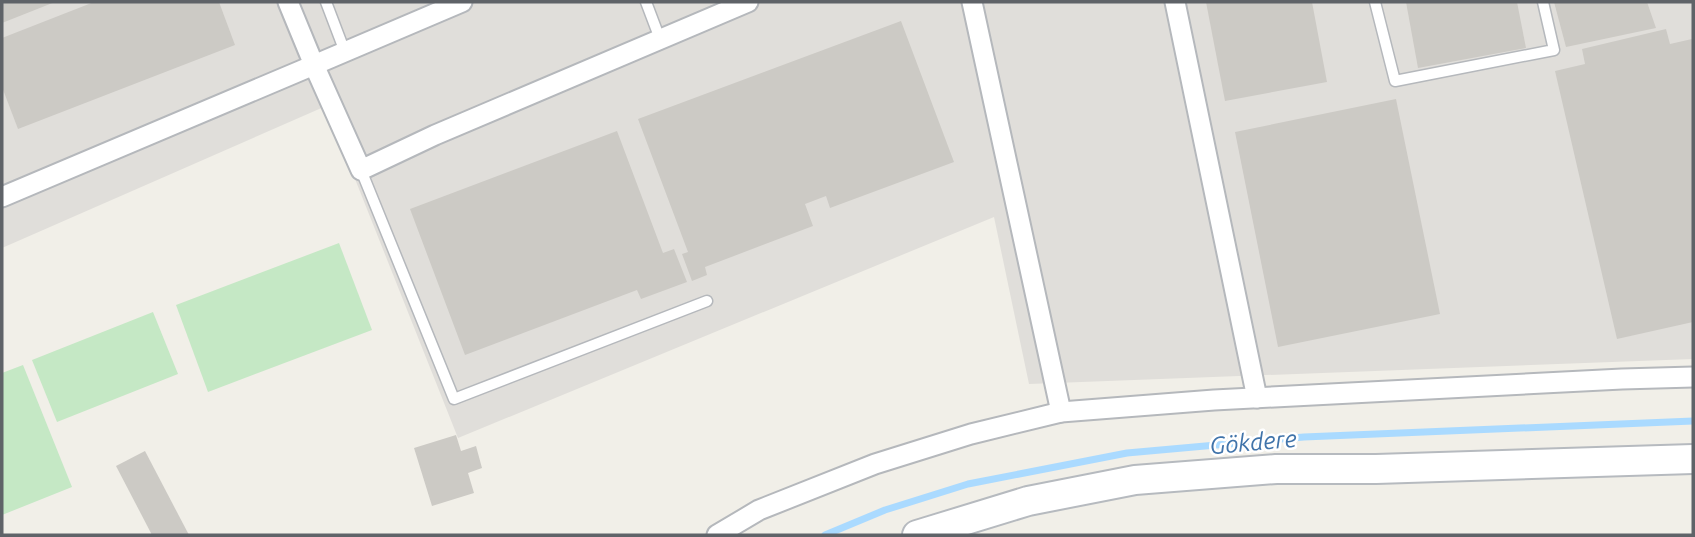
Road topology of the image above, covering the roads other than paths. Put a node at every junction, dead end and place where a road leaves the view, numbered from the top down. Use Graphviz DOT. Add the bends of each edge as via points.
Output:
graph roads {
  1 [pos="288,2"];
  2 [pos="326,2"];
  3 [pos="462,2"];
  4 [pos="646,2"];
  5 [pos="748,2"];
  6 [pos="972,2"];
  7 [pos="1175,2"];
  8 [pos="1375,2"];
  9 [pos="1543,2"];
  10 [pos="660,39"];
  11 [pos="345,52"];
  12 [pos="314,65"];
  13 [pos="361,170"];
  14 [pos="2,197"];
  15 [pos="707,300"];
  16 [pos="1693,377"];
  17 [pos="1257,398"];
  18 [pos="1061,412"];
  19 [pos="1693,458"];
  20 [pos="718,535"];
  21 [pos="917,535"];
  1 -- 12 [label="street"];
  2 -- 11 [label="lane"];
  3 -- 11 [label="street"];
  4 -- 10 [label="lane"];
  5 -- 10 [label="street"];
  6 -- 18 [label="street"];
  7 -- 17 [label="street"];
  8 -- 9 [label="lane" via="1395,81 1554,50"];
  10 -- 13 [label="street"];
  11 -- 12 [label="street"];
  12 -- 13 [label="street"];
  12 -- 14 [label="street"];
  13 -- 15 [label="lane" via="454,399"];
  16 -- 17 [label="street"];
  17 -- 18 [label="street"];
  18 -- 20 [label="street" via="876,464 759,510"];
  19 -- 21 [label="main road" via="1276,468 1135,480 1028,501"];
}
